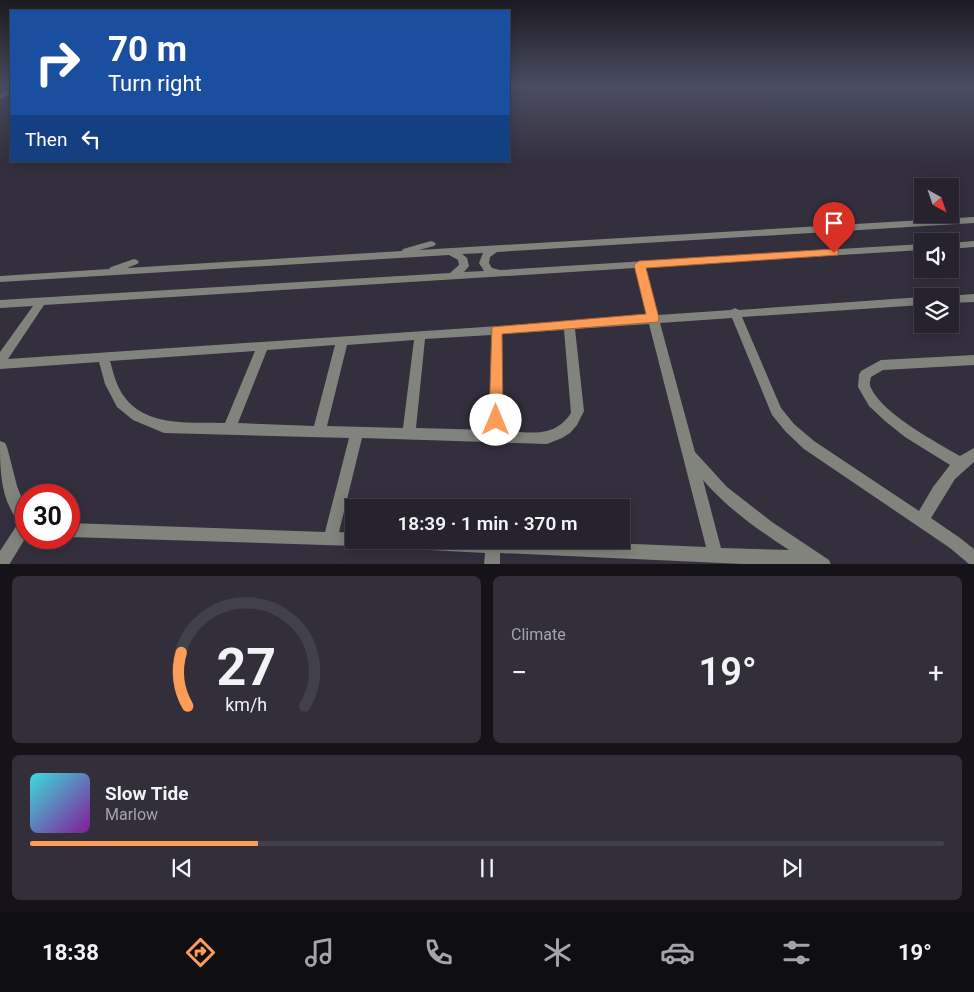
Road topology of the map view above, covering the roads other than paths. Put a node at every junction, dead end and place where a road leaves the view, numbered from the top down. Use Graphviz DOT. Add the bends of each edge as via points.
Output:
graph roads {
  1 [pos="974,220"];
  2 [pos="432,244"];
  3 [pos="974,244"];
  4 [pos="959,245"];
  5 [pos="914,248"];
  6 [pos="494,250"];
  7 [pos="453,253"];
  8 [pos="386,256"];
  9 [pos="134,262"];
  10 [pos="639,265"];
  11 [pos="99,273"];
  12 [pos="499,273"];
  13 [pos="453,276"];
  14 [pos="0,279"];
  15 [pos="974,298"];
  16 [pos="959,299"];
  17 [pos="914,301"];
  18 [pos="40,302"];
  19 [pos="0,304"];
  20 [pos="736,312"];
  21 [pos="653,318"];
  22 [pos="569,325"];
  23 [pos="496,330"];
  24 [pos="420,335"];
  25 [pos="342,341"];
  26 [pos="263,346"];
  27 [pos="103,357"];
  28 [pos="974,360"];
  29 [pos="0,362"];
  30 [pos="229,430"];
  31 [pos="319,432"];
  32 [pos="357,433"];
  33 [pos="408,435"];
  34 [pos="496,438"];
  35 [pos="0,447"];
  36 [pos="974,454"];
  37 [pos="690,456"];
  38 [pos="959,463"];
  39 [pos="15,500"];
  40 [pos="922,520"];
  41 [pos="80,530"];
  42 [pos="330,539"];
  43 [pos="345,540"];
  44 [pos="15,541"];
  45 [pos="493,549"];
  46 [pos="604,549"];
  47 [pos="715,553"];
  48 [pos="974,559"];
  49 [pos="819,562"];
  50 [pos="0,564"];
  51 [pos="492,564"];
  1 -- 6 [label="street" via="664,236"];
  2 -- 8 [label="street"];
  3 -- 4 [label="street"];
  5 -- 10 [label="street"];
  6 -- 7 [label="street"];
  6 -- 12 [label="street" via="486,255 484,263 489,270"];
  7 -- 8 [label="street"];
  7 -- 13 [label="street" via="462,258 464,266"];
  8 -- 11 [label="street"];
  9 -- 11 [label="street"];
  10 -- 12 [label="street"];
  10 -- 21 [label="street"];
  11 -- 14 [label="street"];
  12 -- 13 [label="street"];
  13 -- 18 [label="street"];
  15 -- 16 [label="street"];
  17 -- 20 [label="street"];
  18 -- 19 [label="street"];
  18 -- 29 [label="street"];
  20 -- 21 [label="street"];
  20 -- 40 [label="street" via="776,411 790,428 808,445"];
  21 -- 22 [label="street"];
  21 -- 37 [label="street"];
  22 -- 23 [label="street"];
  22 -- 34 [label="street" via="578,398 578,411 572,424 562,433 547,438"];
  23 -- 24 [label="street"];
  23 -- 34 [label="street"];
  24 -- 25 [label="street"];
  24 -- 33 [label="street"];
  25 -- 26 [label="street"];
  25 -- 31 [label="street"];
  26 -- 27 [label="street"];
  26 -- 30 [label="street"];
  27 -- 29 [label="street"];
  27 -- 30 [label="street" via="112,390 123,407 141,419 164,427"];
  28 -- 38 [label="street" via="881,365 865,374 864,383 870,399 885,415"];
  30 -- 31 [label="street"];
  31 -- 32 [label="street"];
  32 -- 33 [label="street"];
  32 -- 42 [label="street"];
  33 -- 34 [label="street"];
  35 -- 39 [label="street"];
  36 -- 38 [label="street"];
  37 -- 47 [label="street"];
  37 -- 49 [label="street" via="722,492"];
  38 -- 40 [label="street" via="938,489"];
  40 -- 48 [label="street"];
  41 -- 42 [label="street"];
  42 -- 43 [label="street"];
  44 -- 50 [label="street"];
  45 -- 51 [label="street"];
  46 -- 47 [label="street"];
  47 -- 49 [label="street"];
}
